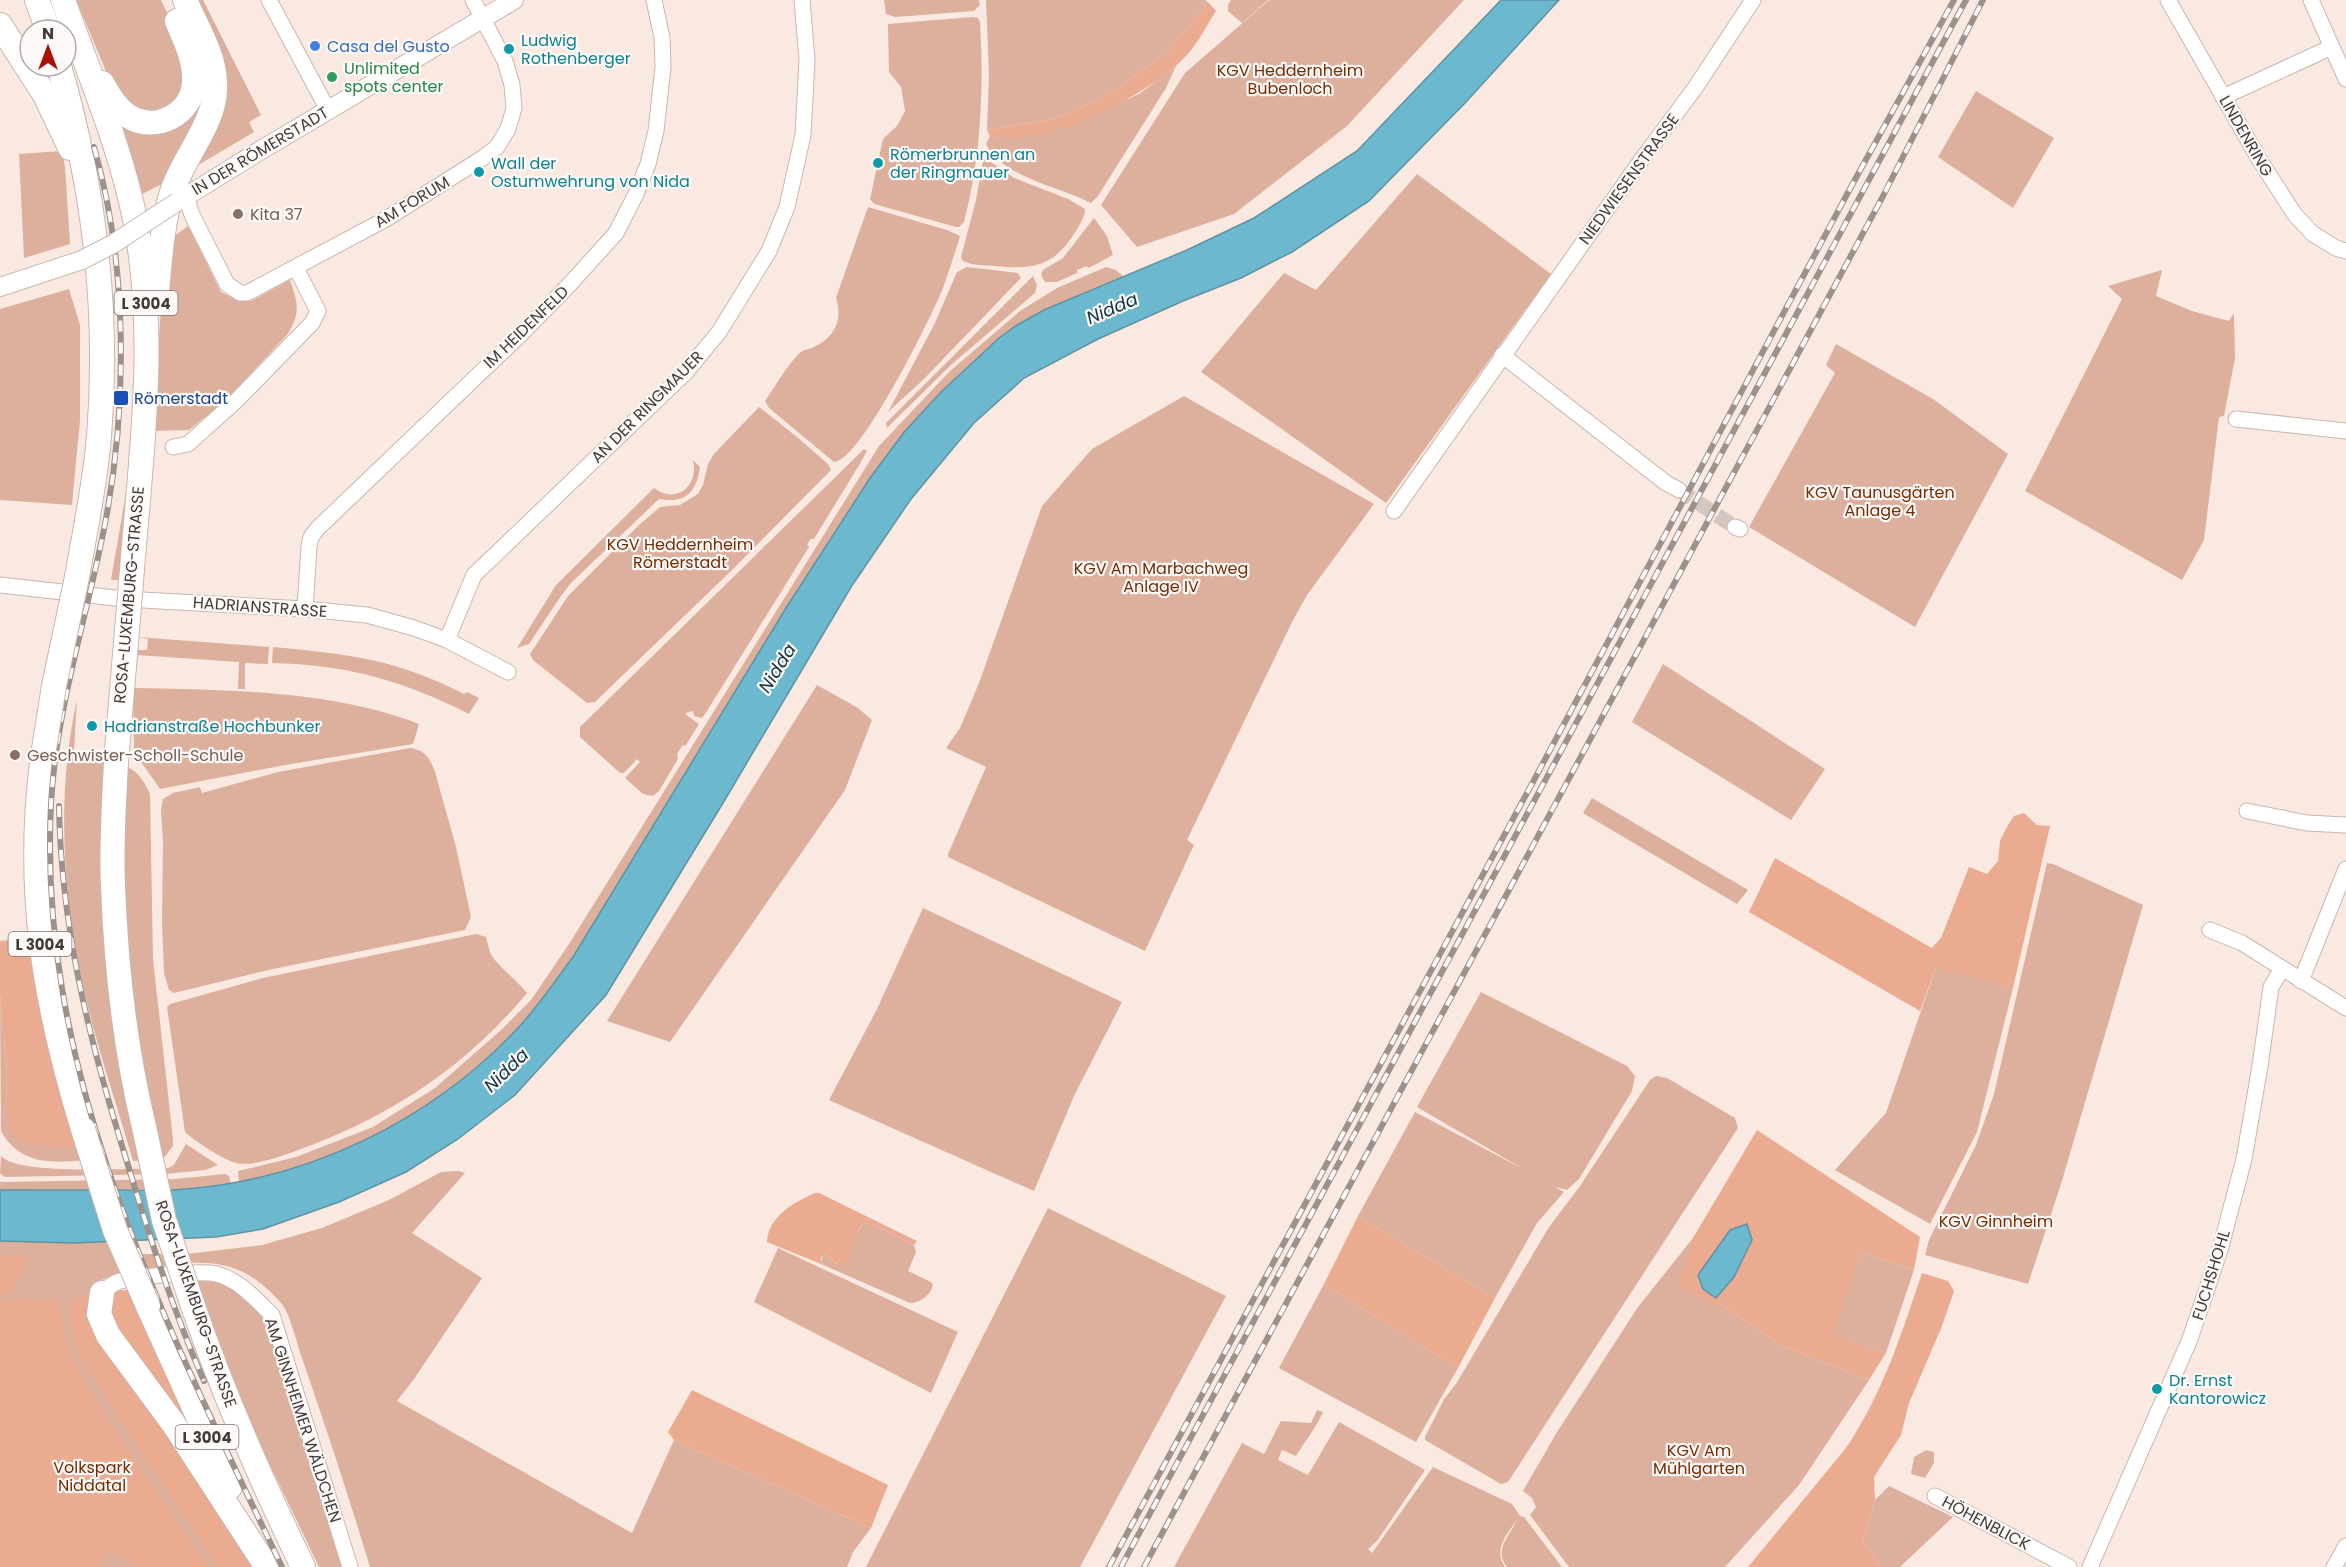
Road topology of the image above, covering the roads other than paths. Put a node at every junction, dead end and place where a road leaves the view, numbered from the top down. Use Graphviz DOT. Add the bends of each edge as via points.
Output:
graph roads {
  1 [pos="37,0"];
  2 [pos="63,0"];
  3 [pos="168,0"];
  4 [pos="185,0"];
  5 [pos="269,0"];
  6 [pos="473,0"];
  7 [pos="514,0"];
  8 [pos="654,0"];
  9 [pos="802,0"];
  10 [pos="1753,0"];
  11 [pos="2168,0"];
  12 [pos="2311,0"];
  13 [pos="44,18"];
  14 [pos="69,18"];
  15 [pos="482,19"];
  16 [pos="0,25"];
  17 [pos="78,39"];
  18 [pos="78,42"];
  19 [pos="2332,47"];
  20 [pos="62,78"];
  21 [pos="2346,79"];
  22 [pos="2223,97"];
  23 [pos="328,110"];
  24 [pos="88,194"];
  25 [pos="181,199"];
  26 [pos="2346,250"];
  27 [pos="296,268"];
  28 [pos="0,287"];
  29 [pos="1502,355"];
  30 [pos="148,363"];
  31 [pos="2236,419"];
  32 [pos="2346,430"];
  33 [pos="173,447"];
  34 [pos="1679,490"];
  35 [pos="1394,511"];
  36 [pos="0,585"];
  37 [pos="305,609"];
  38 [pos="447,640"];
  39 [pos="508,672"];
  40 [pos="2247,811"];
  41 [pos="2346,825"];
  42 [pos="2346,869"];
  43 [pos="2210,930"];
  44 [pos="2282,969"];
  45 [pos="2301,981"];
  46 [pos="2346,1008"];
  47 [pos="102,1293"];
  48 [pos="1935,1496"];
  49 [pos="267,1567"];
  50 [pos="303,1567"];
  51 [pos="350,1567"];
  52 [pos="2068,1567"];
  53 [pos="2090,1567"];
  1 -- 13 [label="highway"];
  2 -- 14 [label="highway, ROSA-LUXEMBURG-STRASSE / L 3004"];
  3 -- 17 [label="highway" via="195,77 189,100 168,120 143,122 120,109"];
  4 -- 30 [label="highway" via="212,64 215,92 211,111 168,205"];
  5 -- 23 [label="street"];
  6 -- 15 [label="street, AM FORUM"];
  7 -- 15 [label="street, IN DER RÖMERSTADT"];
  8 -- 37 [label="street, IM HEIDENFELD" via="663,67 656,131 648,164 616,233 530,325 318,528 309,546"];
  9 -- 38 [label="street, AN DER RINGMAUER" via="807,60 803,135 787,207 769,250 720,332 686,372 474,575"];
  10 -- 29 [label="street, NIEDWIESENSTRASSE" via="1695,88"];
  11 -- 22 [label="street, LINDENRING"];
  12 -- 19 [label="street"];
  15 -- 23 [label="street, IN DER RÖMERSTADT"];
  15 -- 27 [label="street, AM FORUM" via="505,61 512,85 514,108 497,147 386,219"];
  16 -- 24 [label="highway" via="45,95"];
  18 -- 30 [label="highway, ROSA-LUXEMBURG-STRASSE / L 3004" via="115,142 136,224 145,290"];
  19 -- 21 [label="street"];
  19 -- 22 [label="street"];
  20 -- 24 [label="highway, L 3004"];
  22 -- 26 [label="street, LINDENRING" via="2295,215 2313,234"];
  23 -- 25 [label="street, IN DER RÖMERSTADT"];
  24 -- 49 [label="highway, L 3004, bridge" via="98,274 102,395 93,483 36,802 39,943 61,1057 115,1230"];
  25 -- 27 [label="street, AM FORUM" via="227,284 234,290 254,291"];
  25 -- 28 [label="street, IN DER RÖMERSTADT, bridge" via="82,260"];
  27 -- 33 [label="street" via="318,311 312,322 189,444"];
  29 -- 34 [label="street"];
  29 -- 35 [label="street, NIEDWIESENSTRASSE"];
  30 -- 50 [label="highway, ROSA-LUXEMBURG-STRASSE / L 3004, bridge" via="116,762 112,884 121,1001 132,1076 164,1220 216,1374"];
  31 -- 32 [label="street"];
  36 -- 37 [label="street, HADRIANSTRASSE" via="124,599"];
  37 -- 38 [label="street, HADRIANSTRASSE" via="367,615"];
  38 -- 39 [label="street, HADRIANSTRASSE"];
  40 -- 41 [label="street" via="2307,823"];
  42 -- 45 [label="street"];
  43 -- 44 [label="street" via="2242,943"];
  44 -- 45 [label="street"];
  44 -- 53 [label="street, FUCHSHOHL" via="2271,987 2244,1159 2220,1251 2190,1339"];
  45 -- 46 [label="street"];
  47 -- 49 [label="highway" via="99,1314 108,1335 173,1423"];
  47 -- 51 [label="street, AM GINNHEIMER WÄLDCHEN" via="119,1282 216,1274 243,1287 272,1315"];
  48 -- 52 [label="street, HÖHENBLICK"];
}
